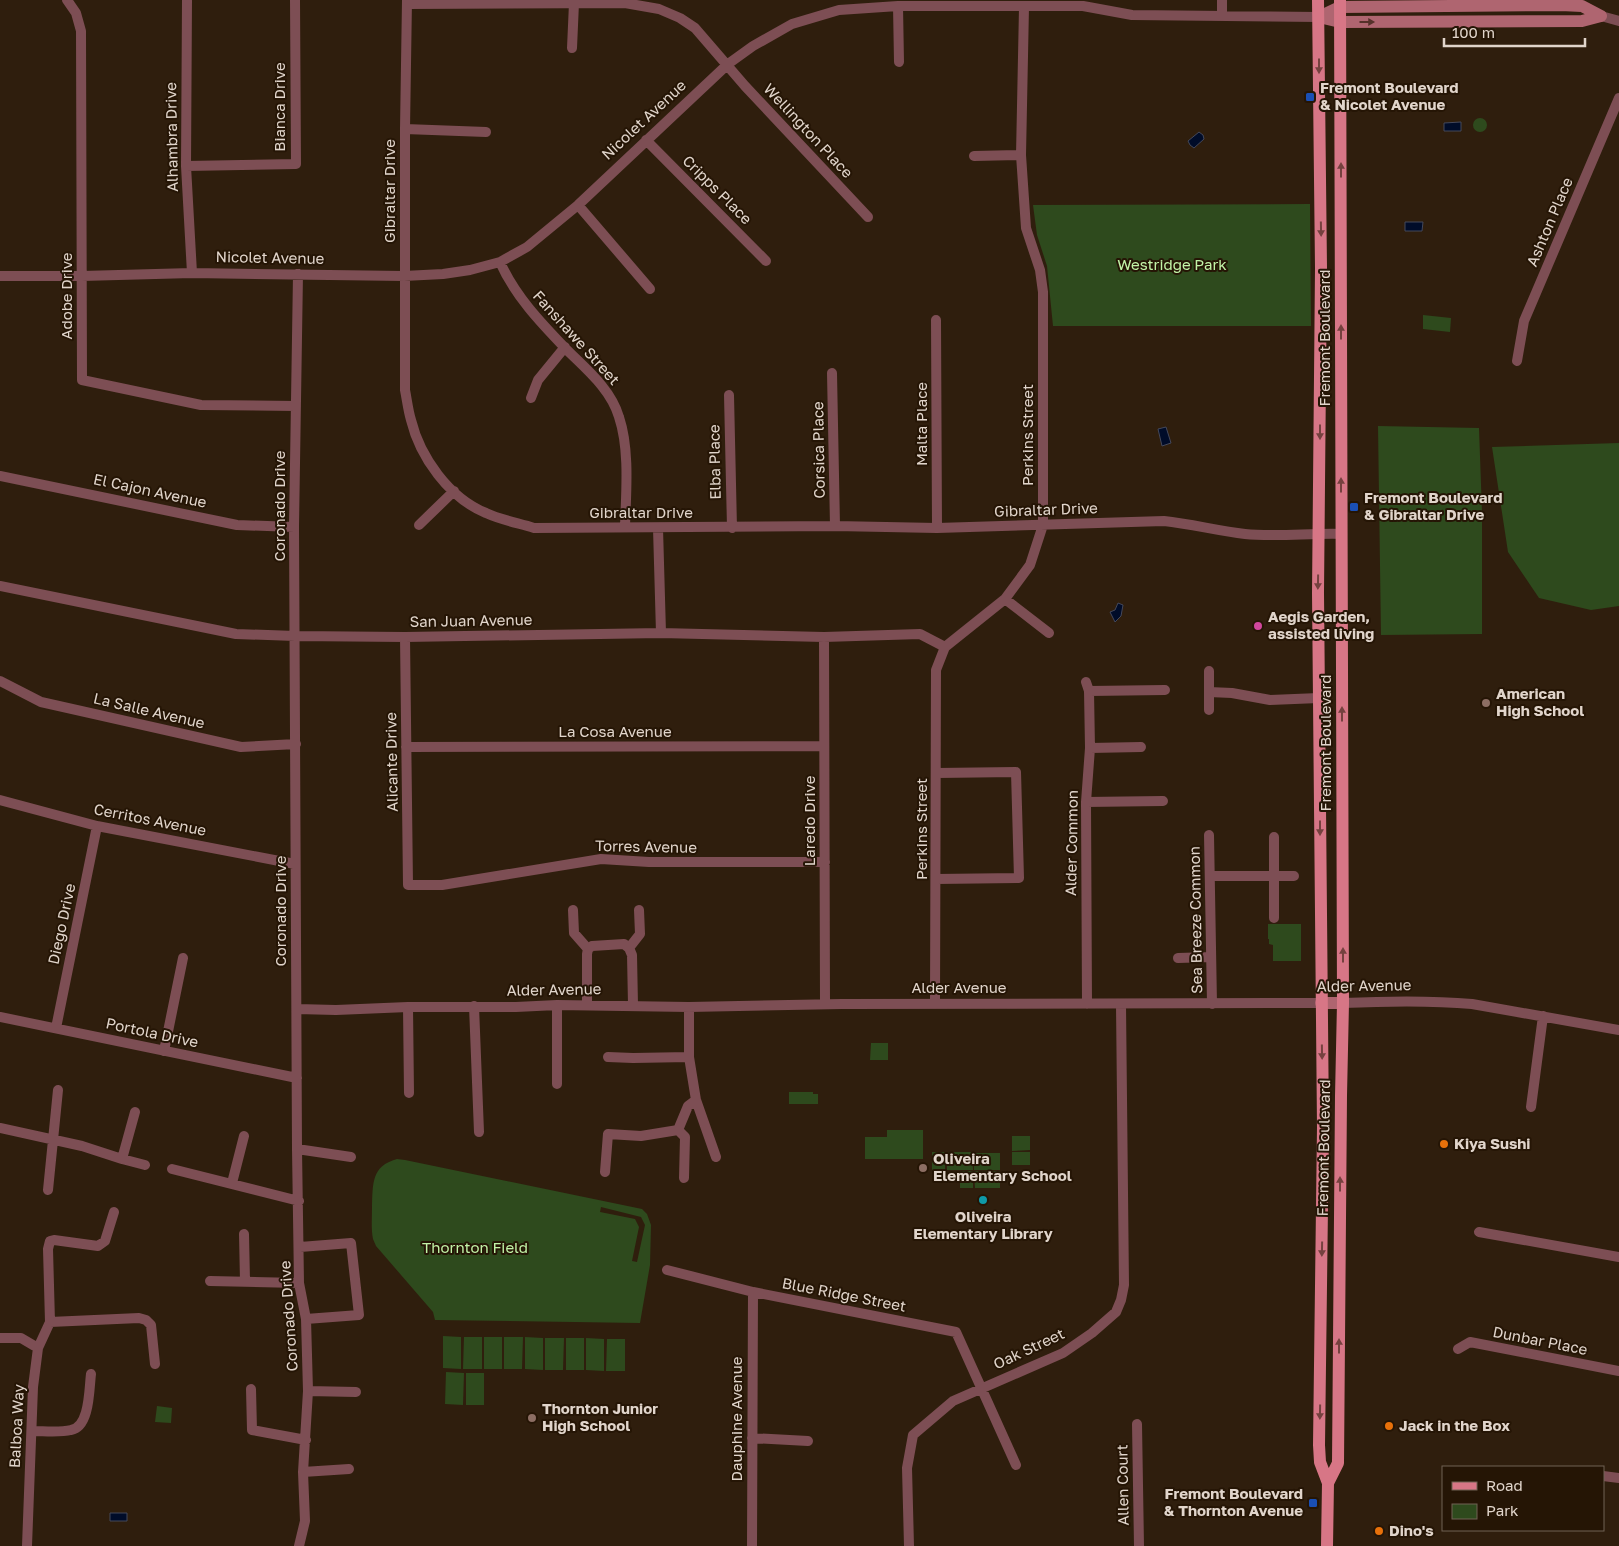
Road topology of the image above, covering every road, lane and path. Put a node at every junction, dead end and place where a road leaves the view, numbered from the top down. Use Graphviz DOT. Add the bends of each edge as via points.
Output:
graph roads {
  1 [pos="67,0"];
  2 [pos="187,0"];
  3 [pos="295,0"];
  4 [pos="1222,0"];
  5 [pos="1318,0"];
  6 [pos="407,2"];
  7 [pos="574,3"];
  8 [pos="1083,3"];
  9 [pos="1340,4"];
  10 [pos="898,6"];
  11 [pos="1024,7"];
  12 [pos="1222,16"];
  13 [pos="1601,16"];
  14 [pos="1319,17"];
  15 [pos="1619,21"];
  16 [pos="1340,22"];
  17 [pos="572,48"];
  18 [pos="899,62"];
  19 [pos="728,64"];
  20 [pos="1619,98"];
  21 [pos="405,129"];
  22 [pos="486,132"];
  23 [pos="646,140"];
  24 [pos="1021,155"];
  25 [pos="974,156"];
  26 [pos="186,166"];
  27 [pos="578,205"];
  28 [pos="868,217"];
  29 [pos="766,261"];
  30 [pos="500,262"];
  31 [pos="192,273"];
  32 [pos="298,274"];
  33 [pos="0,276"];
  34 [pos="82,276"];
  35 [pos="404,276"];
  36 [pos="650,289"];
  37 [pos="936,320"];
  38 [pos="565,347"];
  39 [pos="1517,361"];
  40 [pos="832,373"];
  41 [pos="729,394"];
  42 [pos="532,398"];
  43 [pos="296,406"];
  44 [pos="0,476"];
  45 [pos="454,491"];
  46 [pos="418,525"];
  47 [pos="1043,525"];
  48 [pos="835,526"];
  49 [pos="294,527"];
  50 [pos="624,527"];
  51 [pos="658,528"];
  52 [pos="732,528"];
  53 [pos="937,528"];
  54 [pos="1319,533"];
  55 [pos="1342,534"];
  56 [pos="0,586"];
  57 [pos="1005,599"];
  58 [pos="661,633"];
  59 [pos="1049,633"];
  60 [pos="295,636"];
  61 [pos="405,637"];
  62 [pos="824,637"];
  63 [pos="945,647"];
  64 [pos="1209,671"];
  65 [pos="0,681"];
  66 [pos="1165,690"];
  67 [pos="1209,692"];
  68 [pos="1319,698"];
  69 [pos="1209,710"];
  70 [pos="296,744"];
  71 [pos="824,746"];
  72 [pos="406,747"];
  73 [pos="1141,747"];
  74 [pos="1090,748"];
  75 [pos="937,773"];
  76 [pos="0,800"];
  77 [pos="1163,801"];
  78 [pos="1086,802"];
  79 [pos="97,826"];
  80 [pos="1209,836"];
  81 [pos="1274,837"];
  82 [pos="825,862"];
  83 [pos="295,864"];
  84 [pos="1210,876"];
  85 [pos="1274,876"];
  86 [pos="1294,876"];
  87 [pos="936,879"];
  88 [pos="408,885"];
  89 [pos="573,910"];
  90 [pos="639,910"];
  91 [pos="1274,918"];
  92 [pos="629,948"];
  93 [pos="588,949"];
  94 [pos="1211,957"];
  95 [pos="183,958"];
  96 [pos="1178,958"];
  97 [pos="1321,1003"];
  98 [pos="1343,1003"];
  99 [pos="825,1004"];
  100 [pos="935,1004"];
  101 [pos="1086,1004"];
  102 [pos="1121,1004"];
  103 [pos="1212,1004"];
  104 [pos="557,1005"];
  105 [pos="587,1005"];
  106 [pos="633,1005"];
  107 [pos="474,1006"];
  108 [pos="688,1006"];
  109 [pos="408,1007"];
  110 [pos="297,1009"];
  111 [pos="1542,1016"];
  112 [pos="0,1017"];
  113 [pos="56,1028"];
  114 [pos="1619,1030"];
  115 [pos="164,1051"];
  116 [pos="608,1057"];
  117 [pos="689,1057"];
  118 [pos="297,1078"];
  119 [pos="557,1084"];
  120 [pos="58,1090"];
  121 [pos="409,1093"];
  122 [pos="696,1100"];
  123 [pos="1531,1107"];
  124 [pos="135,1112"];
  125 [pos="0,1128"];
  126 [pos="678,1130"];
  127 [pos="479,1132"];
  128 [pos="244,1136"];
  129 [pos="53,1139"];
  130 [pos="297,1149"];
  131 [pos="716,1157"];
  132 [pos="351,1158"];
  133 [pos="122,1159"];
  134 [pos="145,1165"];
  135 [pos="172,1170"];
  136 [pos="605,1172"];
  137 [pos="684,1178"];
  138 [pos="232,1183"];
  139 [pos="48,1190"];
  140 [pos="298,1201"];
  141 [pos="114,1212"];
  142 [pos="1479,1232"];
  143 [pos="244,1234"];
  144 [pos="300,1247"];
  145 [pos="1619,1257"];
  146 [pos="667,1270"];
  147 [pos="210,1281"];
  148 [pos="246,1281"];
  149 [pos="299,1283"];
  150 [pos="753,1292"];
  151 [pos="306,1319"];
  152 [pos="50,1322"];
  153 [pos="0,1338"];
  154 [pos="38,1348"];
  155 [pos="1458,1350"];
  156 [pos="155,1364"];
  157 [pos="1619,1371"];
  158 [pos="91,1374"];
  159 [pos="981,1388"];
  160 [pos="251,1389"];
  161 [pos="308,1391"];
  162 [pos="356,1392"];
  163 [pos="1137,1424"];
  164 [pos="32,1431"];
  165 [pos="752,1438"];
  166 [pos="306,1440"];
  167 [pos="808,1441"];
  168 [pos="1016,1465"];
  169 [pos="349,1469"];
  170 [pos="303,1472"];
  171 [pos="1604,1476"];
  172 [pos="1619,1478"];
  173 [pos="1328,1483"];
  174 [pos="27,1546"];
  175 [pos="299,1546"];
  176 [pos="752,1546"];
  177 [pos="909,1546"];
  178 [pos="1139,1546"];
  179 [pos="1328,1546"];
  1 -- 34 [label="street, Adobe Drive" via="76,13 81,31"];
  2 -- 26 [label="street, Alhambra Drive"];
  3 -- 26 [label="street, Bianca Drive" via="296,164"];
  4 -- 12 [label="street"];
  5 -- 14 [label="main road, Fremont Boulevard"];
  6 -- 7 [label="street, Wellington Place"];
  6 -- 21 [label="street, Gibraltar Drive"];
  7 -- 17 [label="street"];
  7 -- 19 [label="street, Wellington Place" via="625,2 659,9 695,28"];
  8 -- 11 [label="street, Nicolet Avenue"];
  8 -- 12 [label="street, Nicolet Avenue" via="1132,15"];
  9 -- 13 [label="street, Nicolet Avenue" via="1561,5 1582,6"];
  9 -- 14 [label="street, Nicolet Avenue"];
  9 -- 16 [label="main road, Fremont Boulevard"];
  10 -- 11 [label="street, Nicolet Avenue"];
  10 -- 18 [label="street"];
  10 -- 19 [label="street, Nicolet Avenue" via="839,10 792,24"];
  11 -- 24 [label="street, Perkins Street"];
  12 -- 14 [label="street, Nicolet Avenue"];
  13 -- 15 [label="street, Nicolet Avenue"];
  16 -- 13 [label="street, Nicolet Avenue, one-way" via="1582,21"];
  14 -- 16 [label="street, Nicolet Avenue"];
  14 -- 54 [label="main road, Fremont Boulevard, one-way"];
  55 -- 16 [label="main road, Fremont Boulevard, one-way"];
  19 -- 23 [label="street, Nicolet Avenue"];
  19 -- 28 [label="street, Wellington Place"];
  20 -- 39 [label="street, Ashton Place" via="1524,321"];
  21 -- 22 [label="street"];
  21 -- 35 [label="street, Gibraltar Drive"];
  23 -- 27 [label="street, Nicolet Avenue"];
  23 -- 29 [label="street, Cripps Place"];
  24 -- 25 [label="street"];
  24 -- 47 [label="street, Perkins Street" via="1026,228 1040,270 1043,292"];
  26 -- 31 [label="street, Alhambra Drive"];
  27 -- 30 [label="street, Nicolet Avenue" via="527,247"];
  27 -- 36 [label="street"];
  30 -- 35 [label="street, Nicolet Avenue" via="452,272"];
  30 -- 38 [label="street, Fanshawe Street" via="520,298"];
  31 -- 32 [label="street, Nicolet Avenue"];
  31 -- 34 [label="street, Nicolet Avenue"];
  32 -- 35 [label="street, Nicolet Avenue"];
  32 -- 43 [label="street, Coronado Drive"];
  33 -- 34 [label="street, Nicolet Avenue"];
  34 -- 43 [label="street, Adobe Drive" via="82,380 201,405"];
  35 -- 45 [label="street, Gibraltar Drive" via="405,390 411,421 427,459"];
  37 -- 53 [label="street, Malta Place"];
  38 -- 42 [label="street" via="538,380"];
  38 -- 50 [label="street, Fanshawe Street" via="609,396 619,417 626,461"];
  40 -- 48 [label="street, Corsica Place"];
  41 -- 52 [label="street, Elba Place"];
  43 -- 49 [label="street, Coronado Drive"];
  44 -- 49 [label="street, El Cajon Avenue" via="237,525"];
  45 -- 46 [label="street"];
  45 -- 50 [label="street, Gibraltar Drive" via="486,513 534,528"];
  47 -- 53 [label="street, Gibraltar Drive"];
  47 -- 54 [label="street, Gibraltar Drive" via="1164,521 1247,534"];
  47 -- 57 [label="street, Perkins Street" via="1030,565"];
  48 -- 52 [label="street, Gibraltar Drive"];
  48 -- 53 [label="street, Gibraltar Drive"];
  49 -- 60 [label="street, Coronado Drive"];
  50 -- 51 [label="street, Gibraltar Drive"];
  51 -- 52 [label="street, Gibraltar Drive"];
  51 -- 58 [label="street"];
  54 -- 55 [label="street, Gibraltar Drive"];
  54 -- 68 [label="main road, Fremont Boulevard, one-way"];
  98 -- 55 [label="main road, Fremont Boulevard, one-way"];
  56 -- 60 [label="street, San Juan Avenue" via="236,634"];
  57 -- 59 [label="street"];
  57 -- 63 [label="street, Perkins Street"];
  58 -- 61 [label="street, San Juan Avenue"];
  58 -- 62 [label="street, San Juan Avenue"];
  60 -- 61 [label="street, San Juan Avenue"];
  60 -- 70 [label="street, Coronado Drive"];
  61 -- 72 [label="street, Alicante Drive"];
  62 -- 63 [label="street, San Juan Avenue" via="920,634"];
  62 -- 71 [label="street, Laredo Drive"];
  63 -- 75 [label="street, Perkins Street" via="936,670"];
  64 -- 67 [label="street"];
  65 -- 70 [label="street, La Salle Avenue" via="41,702 241,747"];
  66 -- 74 [label="street, Alder Common" via="1088,686"];
  67 -- 68 [label="street" via="1270,700"];
  67 -- 69 [label="street"];
  68 -- 97 [label="main road, Fremont Boulevard, one-way"];
  70 -- 83 [label="street, Coronado Drive"];
  71 -- 72 [label="street, La Cosa Avenue"];
  71 -- 82 [label="street, Laredo Drive"];
  72 -- 88 [label="street, Alicante Drive"];
  73 -- 74 [label="street"];
  74 -- 78 [label="street, Alder Common"];
  75 -- 87 [label="street, Perkins Street"];
  75 -- 87 [label="street" via="1016,772 1019,878"];
  76 -- 79 [label="street, Cerritos Avenue"];
  77 -- 78 [label="street"];
  78 -- 101 [label="street, Alder Common"];
  79 -- 83 [label="street, Cerritos Avenue"];
  79 -- 113 [label="street, Diego Drive"];
  80 -- 84 [label="street, Sea Breeze Common"];
  81 -- 85 [label="street"];
  82 -- 88 [label="street, Torres Avenue" via="601,859 442,886"];
  82 -- 99 [label="street, Laredo Drive"];
  83 -- 110 [label="street, Coronado Drive"];
  84 -- 85 [label="street"];
  84 -- 94 [label="street, Sea Breeze Common"];
  85 -- 86 [label="street"];
  85 -- 91 [label="street"];
  87 -- 100 [label="street, Perkins Street"];
  89 -- 93 [label="street" via="574,934"];
  90 -- 92 [label="street" via="640,934"];
  92 -- 93 [label="street" via="624,944"];
  92 -- 106 [label="street" via="632,955"];
  93 -- 105 [label="street"];
  94 -- 96 [label="street"];
  94 -- 103 [label="street, Sea Breeze Common"];
  95 -- 115 [label="street"];
  97 -- 98 [label="street, Alder Avenue"];
  97 -- 103 [label="street, Alder Avenue"];
  97 -- 173 [label="main road, Fremont Boulevard, one-way" via="1323,1127 1319,1446 1320,1462"];
  98 -- 111 [label="street, Alder Avenue" via="1454,1002"];
  173 -- 98 [label="main road, Fremont Boulevard, one-way" via="1338,1463"];
  99 -- 100 [label="street, Alder Avenue"];
  99 -- 108 [label="street, Alder Avenue"];
  100 -- 101 [label="street, Alder Avenue"];
  101 -- 102 [label="street, Alder Avenue"];
  102 -- 103 [label="street, Alder Avenue"];
  102 -- 159 [label="street, Oak Street" via="1124,1285 1121,1300 1116,1312 1063,1353"];
  104 -- 105 [label="street, Alder Avenue"];
  104 -- 107 [label="street, Alder Avenue"];
  104 -- 119 [label="street"];
  105 -- 106 [label="street, Alder Avenue"];
  106 -- 108 [label="street, Alder Avenue"];
  107 -- 109 [label="street, Alder Avenue"];
  107 -- 127 [label="street"];
  108 -- 117 [label="street"];
  109 -- 110 [label="street, Alder Avenue"];
  109 -- 121 [label="street"];
  110 -- 118 [label="street, Coronado Drive"];
  111 -- 114 [label="street, Alder Avenue"];
  111 -- 123 [label="street"];
  112 -- 113 [label="street, Portola Drive"];
  113 -- 115 [label="street, Portola Drive"];
  115 -- 118 [label="street, Portola Drive"];
  116 -- 117 [label="street"];
  117 -- 122 [label="street"];
  118 -- 130 [label="street, Coronado Drive"];
  120 -- 129 [label="street"];
  122 -- 126 [label="street" via="688,1106"];
  122 -- 131 [label="street"];
  124 -- 133 [label="street"];
  125 -- 129 [label="street"];
  126 -- 136 [label="street" via="641,1136 608,1134"];
  126 -- 137 [label="street" via="685,1137"];
  128 -- 138 [label="street"];
  129 -- 133 [label="street"];
  129 -- 139 [label="street"];
  130 -- 132 [label="street"];
  130 -- 140 [label="street, Coronado Drive"];
  133 -- 134 [label="street"];
  135 -- 138 [label="street"];
  138 -- 140 [label="street"];
  140 -- 144 [label="street, Coronado Drive"];
  141 -- 152 [label="street" via="105,1241 98,1246 50,1242"];
  142 -- 145 [label="street"];
  143 -- 148 [label="street"];
  144 -- 149 [label="street, Coronado Drive"];
  144 -- 151 [label="street" via="351,1243 359,1315"];
  146 -- 150 [label="street, Blue Ridge Street"];
  147 -- 148 [label="street"];
  148 -- 149 [label="street"];
  149 -- 151 [label="street, Coronado Drive"];
  150 -- 159 [label="street, Blue Ridge Street" via="956,1332"];
  150 -- 165 [label="street, Dauphine Avenue"];
  151 -- 161 [label="street, Coronado Drive"];
  152 -- 154 [label="street, Balboa Way"];
  152 -- 156 [label="street" via="146,1320 150,1325"];
  153 -- 154 [label="street" via="21,1338"];
  154 -- 164 [label="street, Balboa Way"];
  155 -- 157 [label="street, Dunbar Place" via="1470,1342"];
  158 -- 164 [label="street" via="86,1416 80,1425 73,1430"];
  159 -- 168 [label="street"];
  159 -- 177 [label="street, Oak Street" via="953,1401 914,1435 908,1468"];
  160 -- 166 [label="street" via="252,1430"];
  161 -- 162 [label="street"];
  161 -- 166 [label="street, Coronado Drive"];
  163 -- 178 [label="street, Allen Court"];
  164 -- 174 [label="street, Balboa Way"];
  165 -- 167 [label="street"];
  165 -- 176 [label="street, Dauphine Avenue"];
  166 -- 170 [label="street, Coronado Drive"];
  169 -- 170 [label="street"];
  170 -- 175 [label="street, Coronado Drive" via="305,1521"];
  171 -- 172 [label="street"];
  173 -- 179 [label="main road, Fremont Boulevard"];
}
